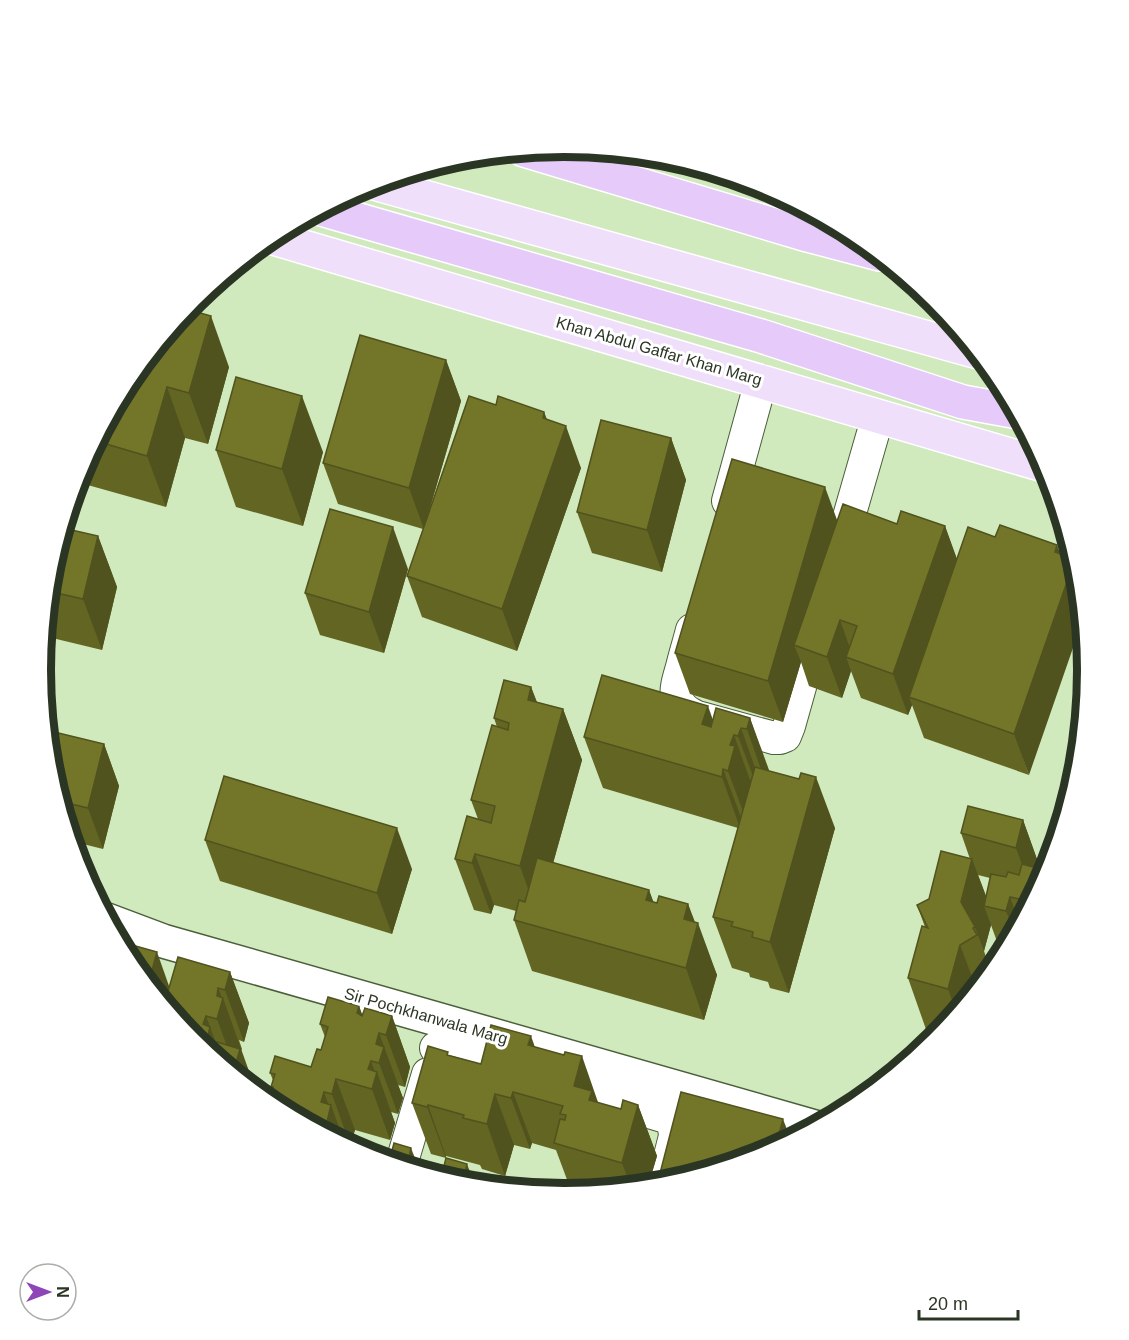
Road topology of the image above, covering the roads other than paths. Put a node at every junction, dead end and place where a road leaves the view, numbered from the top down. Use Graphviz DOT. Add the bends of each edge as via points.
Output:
graph roads {
  1 [pos="549,157"];
  2 [pos="390,187"];
  3 [pos="332,212"];
  4 [pos="283,241"];
  5 [pos="857,248"];
  6 [pos="965,348"];
  7 [pos="761,381"];
  8 [pos="1007,410"];
  9 [pos="878,416"];
  10 [pos="1034,462"];
  11 [pos="732,484"];
  12 [pos="764,494"];
  13 [pos="816,510"];
  14 [pos="848,519"];
  15 [pos="720,530"];
  16 [pos="701,599"];
  17 [pos="119,924"];
  18 [pos="440,1035"];
  19 [pos="804,1124"];
  20 [pos="403,1157"];
  21 [pos="666,1174"];
  1 -- 5 [label="highway"];
  2 -- 6 [label="main road"];
  3 -- 8 [label="highway" via="761,336 963,402"];
  4 -- 7 [label="main road, Khan Abdul Gaffar Khan Marg"];
  7 -- 9 [label="main road, Khan Abdul Gaffar Khan Marg"];
  7 -- 11 [label="street"];
  9 -- 10 [label="main road, Khan Abdul Gaffar Khan Marg"];
  9 -- 14 [label="street"];
  11 -- 12 [label="street"];
  11 -- 15 [label="street"];
  13 -- 14 [label="street"];
  14 -- 16 [label="street" via="785,736 774,738 697,717 680,705 675,691"];
  17 -- 18 [label="street, Sir Pochkhanwala Marg"];
  18 -- 19 [label="street, Sir Pochkhanwala Marg"];
  18 -- 20 [label="street"];
  18 -- 21 [label="street" via="669,1119 675,1136"];
}
